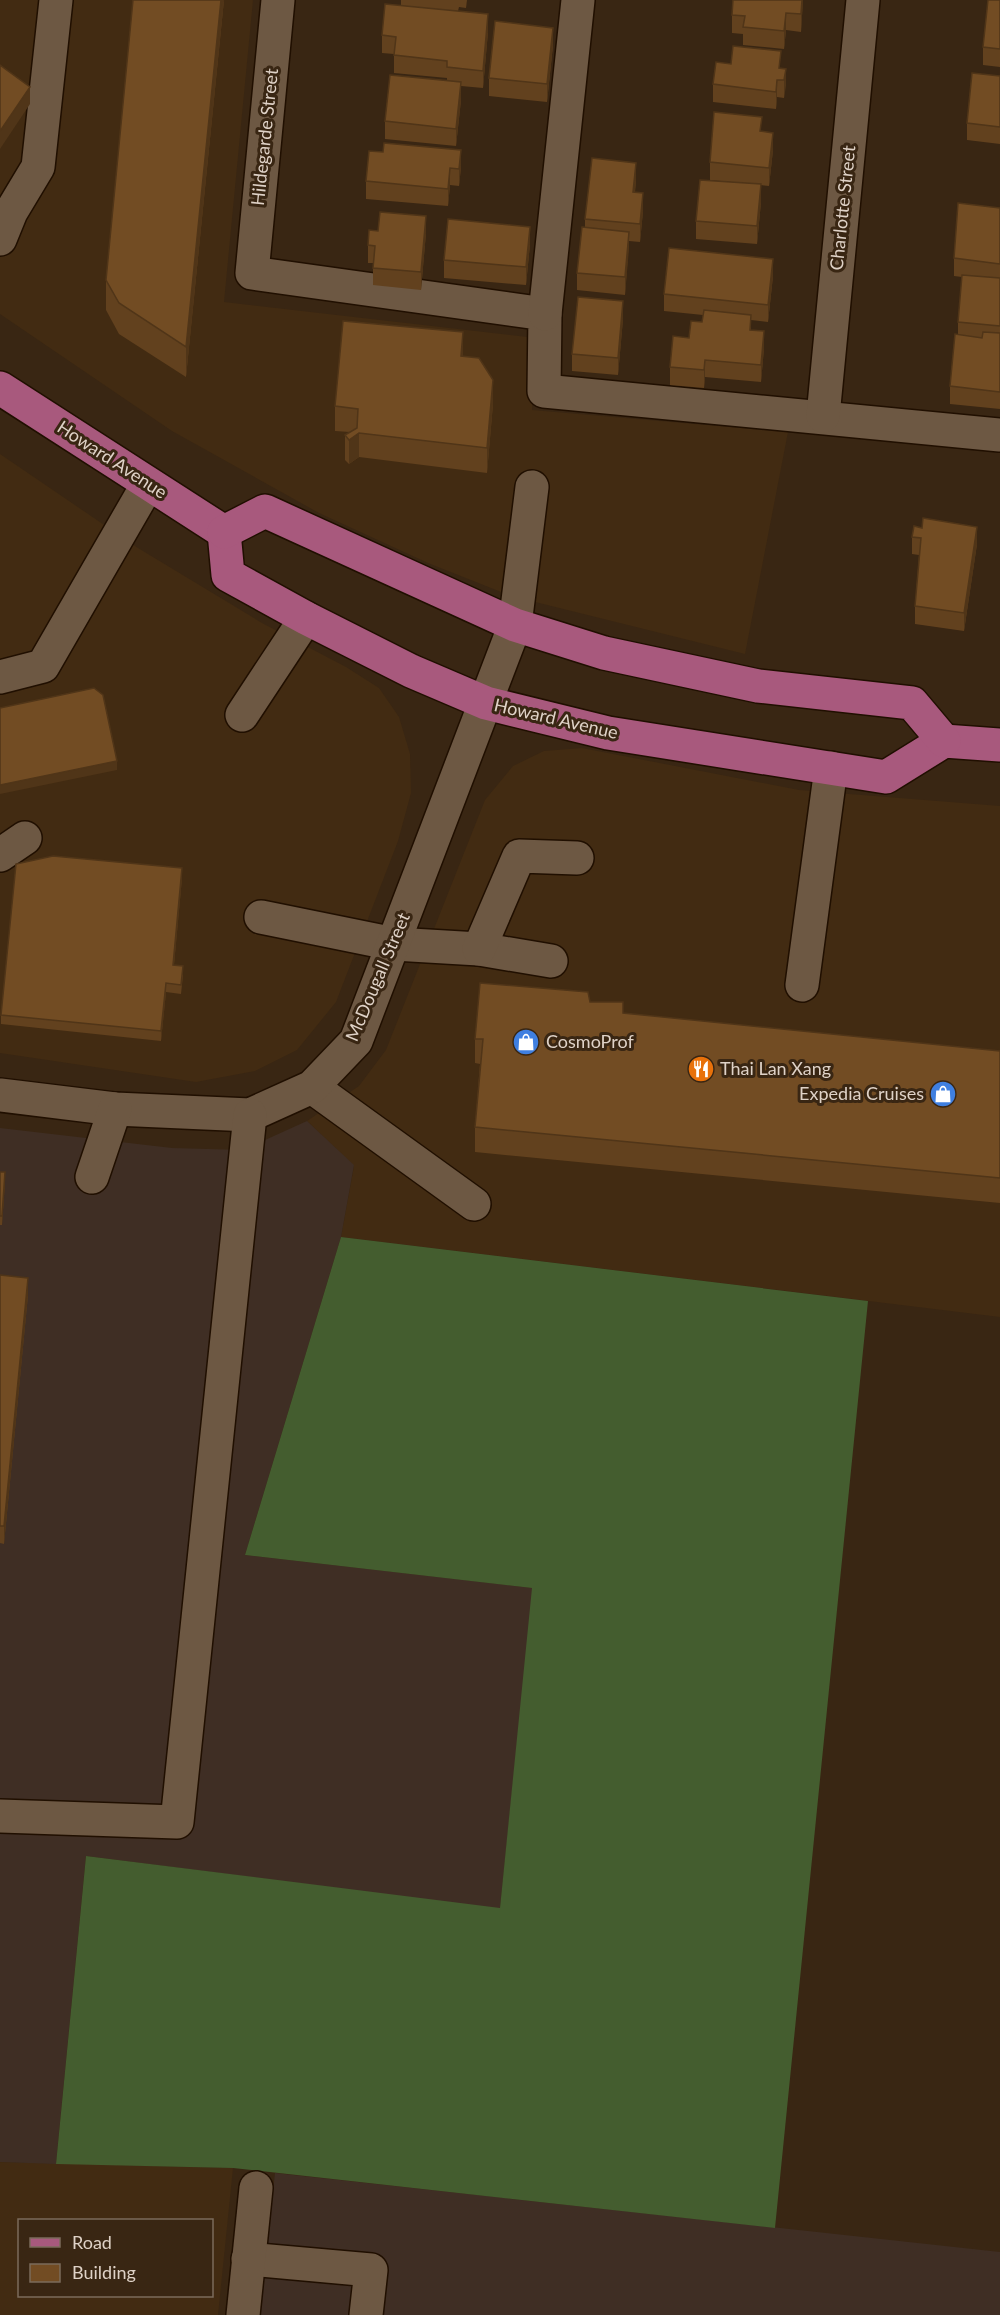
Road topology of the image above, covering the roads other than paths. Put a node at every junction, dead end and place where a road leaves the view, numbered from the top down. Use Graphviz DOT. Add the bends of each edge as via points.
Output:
graph roads {
  1 [pos="56,0"];
  2 [pos="279,0"];
  3 [pos="578,0"];
  4 [pos="863,0"];
  5 [pos="0,239"];
  6 [pos="545,314"];
  7 [pos="0,387"];
  8 [pos="823,416"];
  9 [pos="1000,435"];
  10 [pos="148,484"];
  11 [pos="532,487"];
  12 [pos="224,532"];
  13 [pos="306,618"];
  14 [pos="515,625"];
  15 [pos="0,677"];
  16 [pos="486,703"];
  17 [pos="242,716"];
  18 [pos="944,741"];
  19 [pos="1000,745"];
  20 [pos="831,768"];
  21 [pos="577,858"];
  22 [pos="261,917"];
  23 [pos="394,944"];
  24 [pos="479,948"];
  25 [pos="551,961"];
  26 [pos="802,986"];
  27 [pos="312,1087"];
  28 [pos="0,1095"];
  29 [pos="115,1109"];
  30 [pos="250,1115"];
  31 [pos="92,1177"];
  32 [pos="474,1204"];
  33 [pos="0,1816"];
  34 [pos="256,2188"];
  35 [pos="248,2259"];
  36 [pos="243,2315"];
  37 [pos="366,2315"];
  1 -- 5 [label="street" via="38,167"];
  2 -- 6 [label="street, Hildegarde Street" via="252,273"];
  3 -- 6 [label="street"];
  4 -- 8 [label="street, Charlotte Street"];
  6 -- 8 [label="street" via="544,391"];
  7 -- 10 [label="main road, Howard Avenue"];
  8 -- 9 [label="street"];
  10 -- 12 [label="main road, Howard Avenue"];
  10 -- 15 [label="street" via="43,666"];
  11 -- 14 [label="street, McDougall Street"];
  12 -- 13 [label="main road, Howard Avenue" via="228,575"];
  12 -- 14 [label="main road" via="265,511"];
  13 -- 16 [label="main road, Howard Avenue" via="411,671"];
  13 -- 17 [label="street"];
  14 -- 16 [label="street, McDougall Street"];
  14 -- 18 [label="main road" via="621,657 758,686 912,703"];
  16 -- 20 [label="main road, Howard Avenue" via="608,733"];
  16 -- 23 [label="street, McDougall Street"];
  18 -- 19 [label="main road"];
  18 -- 20 [label="main road, Howard Avenue" via="886,777"];
  20 -- 26 [label="street"];
  21 -- 24 [label="street" via="519,856"];
  22 -- 23 [label="street"];
  23 -- 24 [label="street"];
  23 -- 27 [label="street, McDougall Street" via="356,1041"];
  24 -- 25 [label="street"];
  27 -- 30 [label="street, McDougall Street"];
  27 -- 32 [label="street"];
  28 -- 29 [label="street, McDougall Street"];
  29 -- 30 [label="street, McDougall Street"];
  29 -- 31 [label="street"];
  30 -- 33 [label="street" via="177,1822"];
  34 -- 35 [label="street"];
  35 -- 36 [label="street"];
  35 -- 37 [label="street" via="371,2270"];
}
